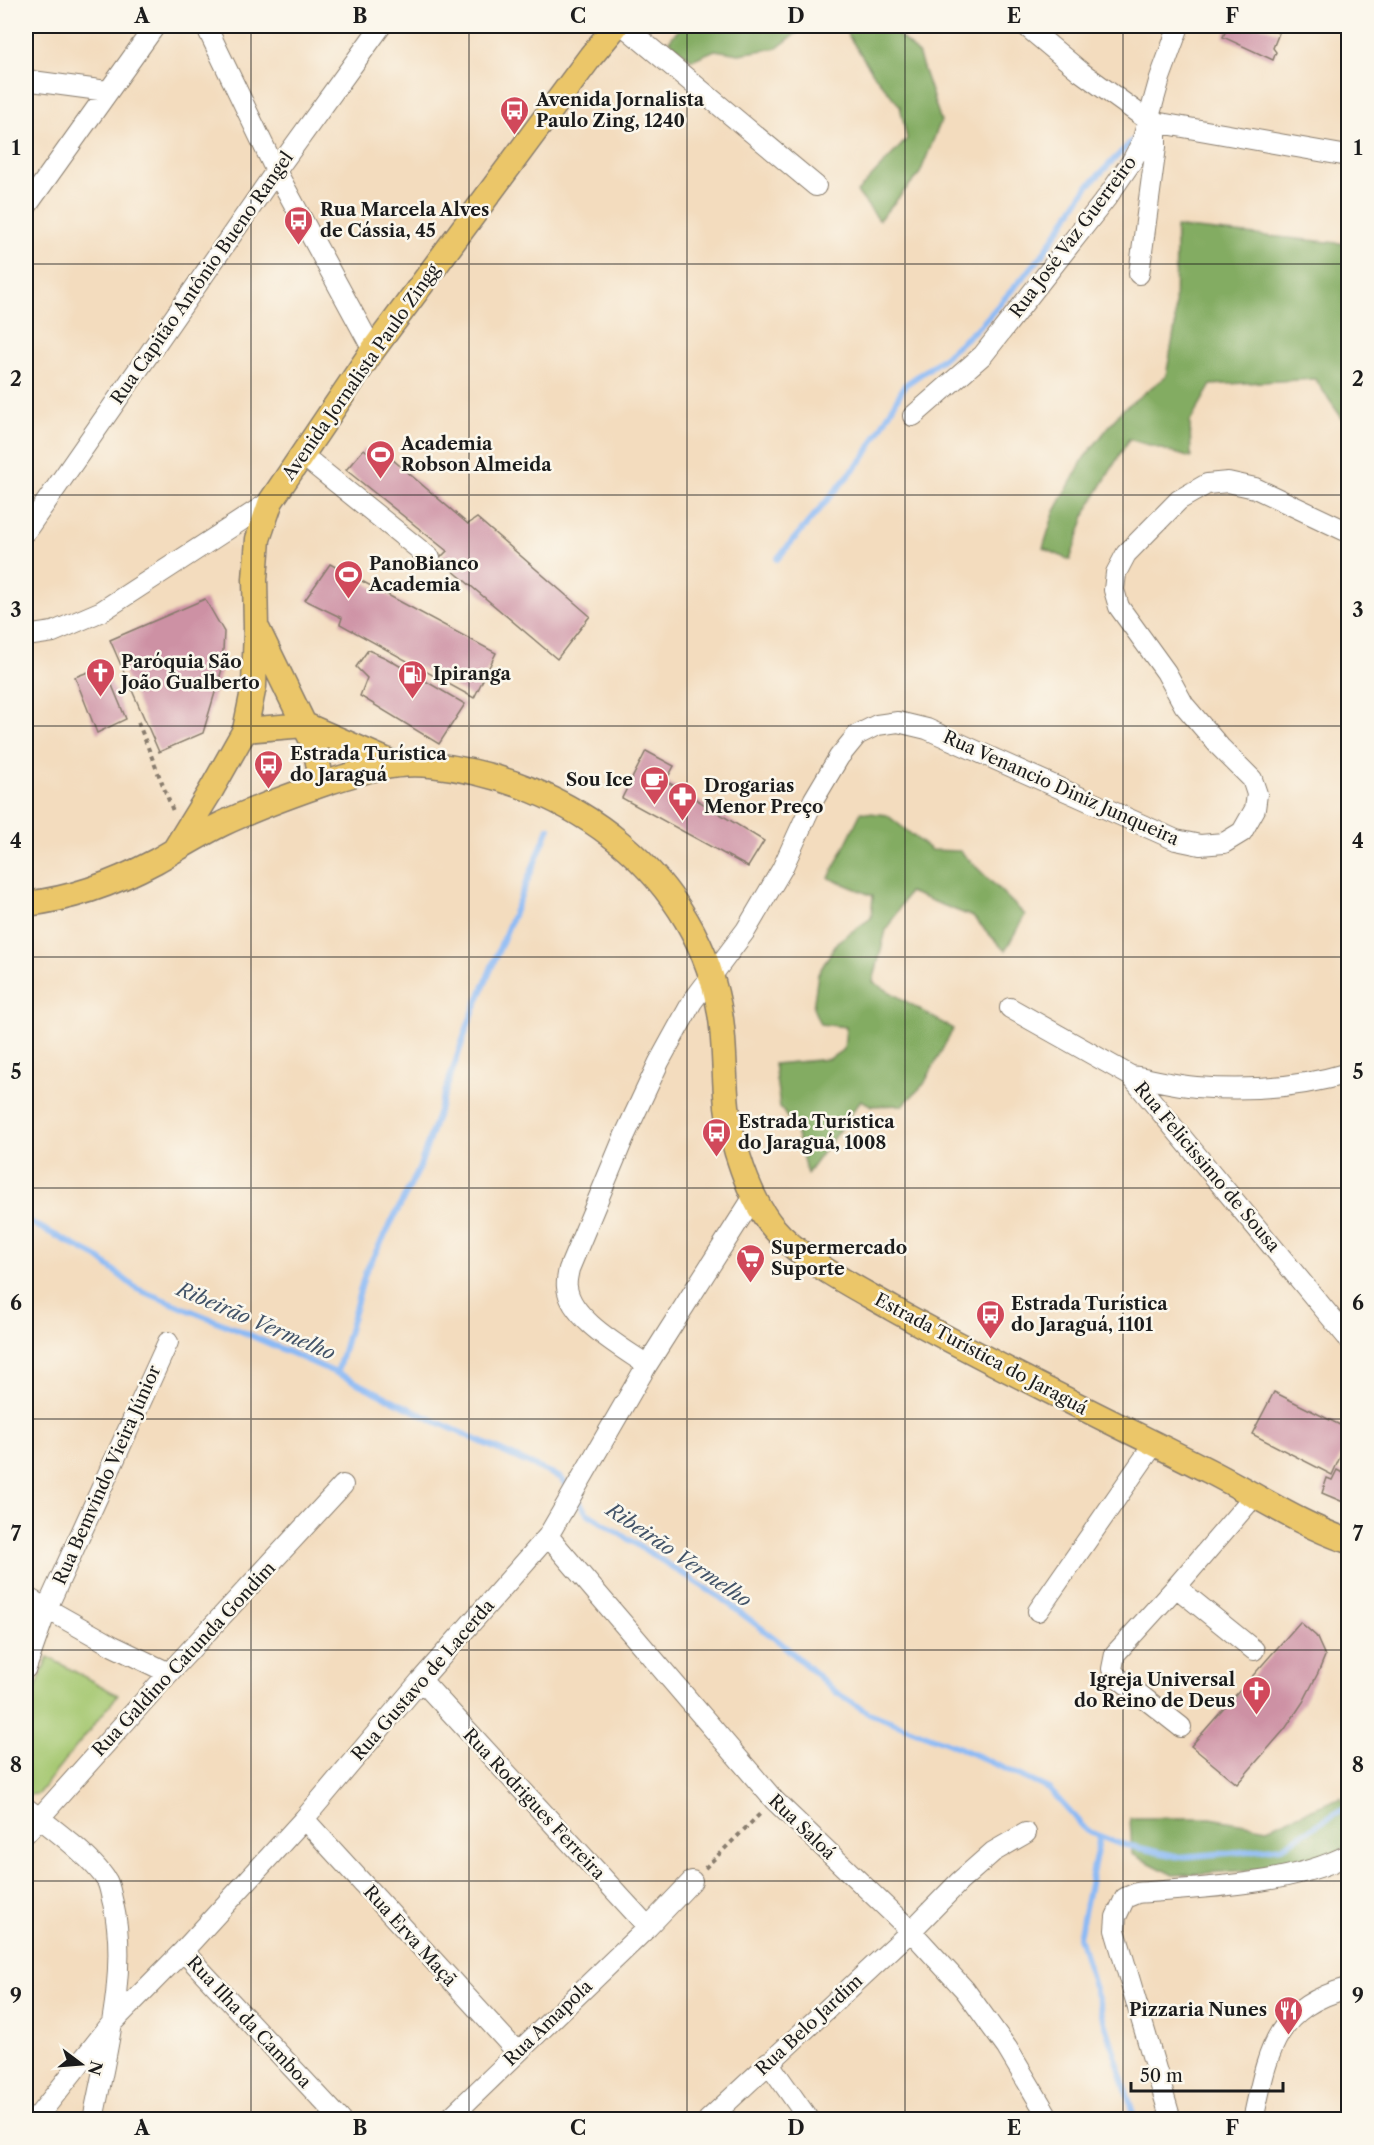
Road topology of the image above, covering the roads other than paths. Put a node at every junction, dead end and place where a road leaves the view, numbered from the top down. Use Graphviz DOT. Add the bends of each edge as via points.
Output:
graph roads {
  1 [pos="155,26"];
  2 [pos="206,26"];
  3 [pos="381,26"];
  4 [pos="616,26"];
  5 [pos="624,26"];
  6 [pos="1026,26"];
  7 [pos="1179,26"];
  8 [pos="26,79"];
  9 [pos="107,91"];
  10 [pos="1152,122"];
  11 [pos="1348,156"];
  12 [pos="276,171"];
  13 [pos="816,186"];
  14 [pos="26,207"];
  15 [pos="1139,274"];
  16 [pos="373,350"];
  17 [pos="914,416"];
  18 [pos="301,454"];
  19 [pos="271,501"];
  20 [pos="26,531"];
  21 [pos="1348,532"];
  22 [pos="430,558"];
  23 [pos="256,628"];
  24 [pos="26,636"];
  25 [pos="305,725"];
  26 [pos="244,730"];
  27 [pos="395,764"];
  28 [pos="319,785"];
  29 [pos="210,792"];
  30 [pos="222,824"];
  31 [pos="174,851"];
  32 [pos="26,903"];
  33 [pos="712,975"];
  34 [pos="1010,1008"];
  35 [pos="1348,1073"];
  36 [pos="1131,1076"];
  37 [pos="753,1198"];
  38 [pos="1348,1338"];
  39 [pos="168,1342"];
  40 [pos="646,1365"];
  41 [pos="1154,1444"];
  42 [pos="343,1485"];
  43 [pos="1254,1496"];
  44 [pos="552,1530"];
  45 [pos="1348,1541"];
  46 [pos="1176,1587"];
  47 [pos="26,1597"];
  48 [pos="47,1608"];
  49 [pos="1038,1611"];
  50 [pos="1254,1650"];
  51 [pos="26,1668"];
  52 [pos="169,1673"];
  53 [pos="421,1680"];
  54 [pos="1181,1727"];
  55 [pos="32,1813"];
  56 [pos="304,1819"];
  57 [pos="26,1833"];
  58 [pos="1026,1833"];
  59 [pos="1348,1855"];
  60 [pos="692,1881"];
  61 [pos="648,1927"];
  62 [pos="911,1931"];
  63 [pos="183,1951"];
  64 [pos="1348,1989"];
  65 [pos="111,2024"];
  66 [pos="517,2052"];
  67 [pos="768,2062"];
  68 [pos="35,2120"];
  69 [pos="93,2120"];
  70 [pos="341,2120"];
  71 [pos="448,2120"];
  72 [pos="708,2120"];
  73 [pos="809,2120"];
  74 [pos="1050,2120"];
  75 [pos="1171,2120"];
  76 [pos="1253,2120"];
  1 -- 9 [label="street"];
  2 -- 12 [label="street"];
  3 -- 12 [label="street, Rua Capitão Antônio Bueno Rangel"];
  4 -- 16 [label="main road, Avenida Jornalista Paulo Zingg"];
  5 -- 13 [label="street"];
  6 -- 10 [label="street"];
  7 -- 10 [label="street, Rua José Vaz Guerreiro" via="1160,78"];
  8 -- 9 [label="street"];
  9 -- 14 [label="street"];
  10 -- 11 [label="street"];
  10 -- 15 [label="street" via="1156,147"];
  10 -- 17 [label="street, Rua José Vaz Guerreiro" via="1108,196 983,355"];
  12 -- 16 [label="street"];
  12 -- 20 [label="street, Rua Capitão Antônio Bueno Rangel"];
  16 -- 18 [label="main road, Avenida Jornalista Paulo Zingg"];
  18 -- 19 [label="main road, Avenida Jornalista Paulo Zingg"];
  18 -- 22 [label="street"];
  19 -- 23 [label="main road, Avenida Jornalista Paulo Zingg" via="258,539"];
  19 -- 24 [label="street" via="102,611 53,632"];
  21 -- 33 [label="street, Rua Venancio Diniz Junqueira" via="1255,488 1228,482 1207,484 1179,500 1126,555 1116,573 1114,590 1119,607 1166,672 1184,705 1252,779 1257,794 1255,809 1242,832 1224,843 1200,845 1176,840 927,729 898,722 877,725 857,735 839,757 814,799 782,869 746,930"];
  23 -- 25 [label="main road, Avenida Jornalista Paulo Zingg"];
  23 -- 26 [label="main road, Avenida Jornalista Paulo Zingg" via="254,686"];
  25 -- 26 [label="main road"];
  25 -- 27 [label="main road"];
  25 -- 28 [label="main road, Avenida Jornalista Paulo Zingg" via="315,747"];
  26 -- 29 [label="main road, Avenida Jornalista Paulo Zingg"];
  27 -- 28 [label="main road, Estrada Turística do Jaraguá"];
  27 -- 33 [label="main road, Estrada Turística do Jaraguá" via="430,765 490,775 540,793 596,823 650,870 679,907"];
  28 -- 30 [label="main road, Estrada Turística do Jaraguá"];
  29 -- 30 [label="main road" via="210,813"];
  29 -- 31 [label="main road, Avenida Jornalista Paulo Zingg"];
  30 -- 31 [label="main road, Estrada Turística do Jaraguá"];
  31 -- 32 [label="main road, Estrada Turística do Jaraguá" via="91,891"];
  33 -- 37 [label="main road, Estrada Turística do Jaraguá" via="721,1021 728,1111"];
  33 -- 40 [label="street, Rua Venancio Diniz Junqueira" via="692,1002 659,1062 569,1269 566,1287 584,1319"];
  34 -- 36 [label="street, Rua Felicissimo de Sousa"];
  35 -- 36 [label="street" via="1315,1083 1264,1089 1195,1087"];
  36 -- 38 [label="street, Rua Felicissimo de Sousa"];
  37 -- 40 [label="street, Rua Gustavo de Lacerda"];
  37 -- 41 [label="main road, Estrada Turística do Jaraguá" via="792,1246 849,1284 1023,1379"];
  39 -- 48 [label="street, Rua Bemvindo Vieira Júnior"];
  40 -- 44 [label="street, Rua Gustavo de Lacerda"];
  41 -- 43 [label="main road, Estrada Turística do Jaraguá"];
  41 -- 49 [label="street"];
  42 -- 52 [label="street, Rua Galdino Catunda Gondim"];
  43 -- 45 [label="main road, Estrada Turística do Jaraguá" via="1317,1530"];
  43 -- 46 [label="street"];
  44 -- 53 [label="street, Rua Gustavo de Lacerda"];
  44 -- 62 [label="street, Rua Saloá" via="774,1800"];
  46 -- 50 [label="street"];
  46 -- 54 [label="street" via="1115,1654 1112,1669"];
  47 -- 48 [label="street"];
  48 -- 51 [label="street, Rua Bemvindo Vieira Júnior"];
  48 -- 52 [label="street"];
  52 -- 55 [label="street, Rua Galdino Catunda Gondim"];
  53 -- 56 [label="street, Rua Gustavo de Lacerda"];
  53 -- 61 [label="street, Rua Rodrigues Ferreira"];
  55 -- 57 [label="street, Rua Galdino Catunda Gondim"];
  55 -- 65 [label="street" via="85,1857 108,1882 117,1920 117,1973"];
  56 -- 63 [label="street, Rua Gustavo de Lacerda"];
  56 -- 66 [label="street, Rua Erva Maçã"];
  58 -- 62 [label="street, Rua Belo Jardim" via="993,1852"];
  59 -- 75 [label="street" via="1265,1879 1137,1893 1120,1905 1115,1930"];
  60 -- 61 [label="street, Rua Amapola"];
  61 -- 66 [label="street, Rua Amapola"];
  62 -- 67 [label="street, Rua Belo Jardim"];
  62 -- 74 [label="street, Rua Saloá" via="965,1990 1007,2048"];
  63 -- 65 [label="street, Rua Gustavo de Lacerda"];
  63 -- 70 [label="street, Rua Ilha da Camboa"];
  64 -- 76 [label="street" via="1291,2017 1278,2035 1265,2067"];
  65 -- 68 [label="street, Rua Gustavo de Lacerda"];
  65 -- 69 [label="street"];
  66 -- 71 [label="street, Rua Amapola"];
  67 -- 72 [label="street, Rua Belo Jardim"];
  67 -- 73 [label="street"];
}
